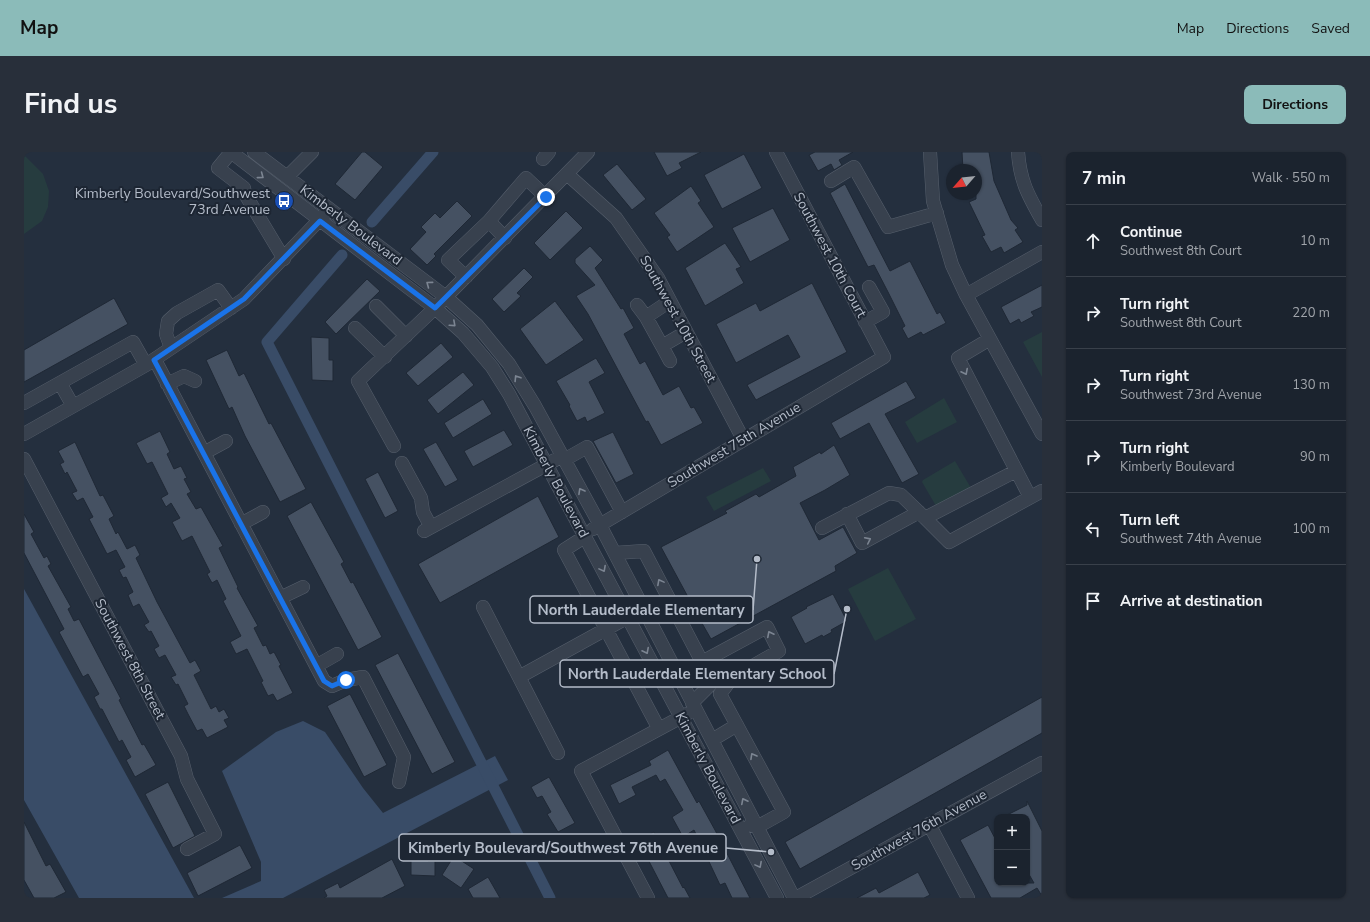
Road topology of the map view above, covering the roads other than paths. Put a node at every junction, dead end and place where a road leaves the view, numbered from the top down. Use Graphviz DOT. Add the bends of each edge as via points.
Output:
graph roads {
  1 [pos="230,152"];
  2 [pos="254,152"];
  3 [pos="776,152"];
  4 [pos="930,152"];
  5 [pos="1018,152"];
  6 [pos="584,153"];
  7 [pos="303,155"];
  8 [pos="568,174"];
  9 [pos="287,177"];
  10 [pos="831,181"];
  11 [pos="546,197"];
  12 [pos="330,209"];
  13 [pos="937,213"];
  14 [pos="1042,220"];
  15 [pos="320,221"];
  16 [pos="489,221"];
  17 [pos="505,238"];
  18 [pos="1042,252"];
  19 [pos="284,259"];
  20 [pos="466,277"];
  21 [pos="869,287"];
  22 [pos="966,295"];
  23 [pos="446,297"];
  24 [pos="670,301"];
  25 [pos="637,305"];
  26 [pos="376,306"];
  27 [pos="231,308"];
  28 [pos="435,308"];
  29 [pos="646,317"];
  30 [pos="865,322"];
  31 [pos="355,328"];
  32 [pos="686,332"];
  33 [pos="406,336"];
  34 [pos="990,339"];
  35 [pos="662,346"];
  36 [pos="171,348"];
  37 [pos="385,357"];
  38 [pos="884,357"];
  39 [pos="670,361"];
  40 [pos="150,362"];
  41 [pos="194,381"];
  42 [pos="60,383"];
  43 [pos="167,384"];
  44 [pos="24,403"];
  45 [pos="73,406"];
  46 [pos="24,434"];
  47 [pos="1042,434"];
  48 [pos="743,439"];
  49 [pos="226,441"];
  50 [pos="394,446"];
  51 [pos="204,453"];
  52 [pos="563,458"];
  53 [pos="24,459"];
  54 [pos="402,463"];
  55 [pos="548,464"];
  56 [pos="1016,471"];
  57 [pos="1036,494"];
  58 [pos="263,512"];
  59 [pos="622,512"];
  60 [pos="847,514"];
  61 [pos="922,515"];
  62 [pos="241,524"];
  63 [pos="600,525"];
  64 [pos="822,528"];
  65 [pos="585,536"];
  66 [pos="614,553"];
  67 [pos="303,587"];
  68 [pos="280,598"];
  69 [pos="483,607"];
  70 [pos="628,617"];
  71 [pos="606,629"];
  72 [pos="337,654"];
  73 [pos="702,662"];
  74 [pos="316,666"];
  75 [pos="519,677"];
  76 [pos="713,682"];
  77 [pos="720,694"];
  78 [pos="694,706"];
  79 [pos="680,717"];
  80 [pos="736,725"];
  81 [pos="659,729"];
  82 [pos="712,740"];
  83 [pos="558,753"];
  84 [pos="705,763"];
  85 [pos="1042,764"];
  86 [pos="399,782"];
  87 [pos="929,824"];
  88 [pos="757,827"];
  89 [pos="187,849"];
  90 [pos="648,898"];
  91 [pos="777,898"];
  92 [pos="795,898"];
  93 [pos="968,898"];
  1 -- 15 [label="street, Kimberly Boulevard, one-way"];
  1 -- 19 [label="street" via="218,168 244,188 245,194"];
  2 -- 9 [label="street, Kimberly Boulevard"];
  3 -- 30 [label="street, Southwest 10th Court"];
  4 -- 13 [label="street" via="933,201"];
  5 -- 14 [label="street" via="1025,189"];
  6 -- 8 [label="street"];
  7 -- 9 [label="street"];
  8 -- 11 [label="street"];
  8 -- 24 [label="street, Southwest 10th Street" via="616,218 658,278"];
  9 -- 12 [label="street, Kimberly Boulevard"];
  10 -- 13 [label="street" via="854,168 888,228"];
  11 -- 16 [label="street" via="526,178"];
  11 -- 17 [label="street"];
  12 -- 15 [label="street"];
  23 -- 12 [label="street, Kimberly Boulevard, one-way"];
  13 -- 22 [label="street" via="952,265"];
  15 -- 19 [label="street"];
  15 -- 28 [label="street, Kimberly Boulevard"];
  16 -- 17 [label="street"];
  16 -- 20 [label="street" via="448,260"];
  17 -- 20 [label="street"];
  18 -- 22 [label="street"];
  19 -- 27 [label="street" via="244,299"];
  20 -- 23 [label="street"];
  21 -- 30 [label="street" via="883,312"];
  22 -- 34 [label="street"];
  23 -- 28 [label="street"];
  52 -- 23 [label="street, Kimberly Boulevard, one-way" via="509,364 477,325"];
  24 -- 29 [label="street"];
  24 -- 32 [label="street, Southwest 10th Street"];
  25 -- 29 [label="street"];
  26 -- 33 [label="street"];
  27 -- 36 [label="street"];
  27 -- 36 [label="street" via="218,290 176,314 168,321 166,334"];
  28 -- 33 [label="street"];
  28 -- 55 [label="street, Kimberly Boulevard, one-way" via="463,333 492,367"];
  29 -- 35 [label="street"];
  30 -- 38 [label="street, Southwest 10th Court"];
  31 -- 37 [label="street"];
  32 -- 35 [label="street"];
  32 -- 48 [label="street, Southwest 10th Street"];
  33 -- 37 [label="street"];
  34 -- 47 [label="street"];
  34 -- 56 [label="street, one-way" via="958,358"];
  35 -- 39 [label="street"];
  36 -- 40 [label="street"];
  37 -- 50 [label="street" via="358,382"];
  38 -- 48 [label="street, Southwest 75th Avenue"];
  40 -- 42 [label="street" via="133,342"];
  40 -- 43 [label="street"];
  40 -- 45 [label="street"];
  41 -- 43 [label="street" via="184,376"];
  42 -- 44 [label="street"];
  42 -- 45 [label="street"];
  43 -- 51 [label="street"];
  45 -- 46 [label="street"];
  48 -- 59 [label="street, Southwest 75th Avenue"];
  49 -- 51 [label="street"];
  51 -- 62 [label="street"];
  52 -- 55 [label="street"];
  52 -- 59 [label="street" via="587,447"];
  63 -- 52 [label="street, Kimberly Boulevard, one-way"];
  53 -- 89 [label="street, Southwest 8th Street" via="181,756 187,779 215,834"];
  54 -- 55 [label="street" via="421,498 422,512 428,529"];
  55 -- 65 [label="street, Kimberly Boulevard"];
  56 -- 57 [label="street"];
  56 -- 61 [label="street"];
  57 -- 61 [label="street" via="949,542"];
  58 -- 62 [label="street"];
  59 -- 63 [label="street, Southwest 75th Avenue"];
  60 -- 61 [label="street" via="889,493 901,495"];
  60 -- 61 [label="street, one-way" via="862,543"];
  60 -- 64 [label="street"];
  62 -- 68 [label="street"];
  63 -- 65 [label="street, Southwest 75th Avenue"];
  63 -- 66 [label="street, Kimberly Boulevard"];
  65 -- 70 [label="street, Kimberly Boulevard, one-way"];
  65 -- 71 [label="street, Southwest 75th Avenue" via="564,550"];
  73 -- 66 [label="street, one-way" via="644,551"];
  66 -- 78 [label="street, Kimberly Boulevard"];
  67 -- 68 [label="street"];
  68 -- 74 [label="street"];
  69 -- 75 [label="street"];
  70 -- 71 [label="street"];
  70 -- 79 [label="street, Kimberly Boulevard, one-way"];
  71 -- 75 [label="street"];
  71 -- 81 [label="street"];
  72 -- 74 [label="street"];
  73 -- 76 [label="street"];
  77 -- 73 [label="street, one-way" via="732,678 779,651 767,627"];
  74 -- 86 [label="street" via="324,681 332,686 363,677 404,757"];
  75 -- 83 [label="street"];
  76 -- 77 [label="street"];
  76 -- 78 [label="street"];
  77 -- 80 [label="street"];
  78 -- 79 [label="street"];
  78 -- 82 [label="street, Kimberly Boulevard"];
  79 -- 81 [label="street"];
  79 -- 84 [label="street, Kimberly Boulevard"];
  80 -- 82 [label="street"];
  88 -- 80 [label="street, one-way" via="784,812"];
  81 -- 90 [label="street" via="581,771"];
  88 -- 82 [label="street, Kimberly Boulevard, one-way"];
  84 -- 88 [label="street" via="716,772 741,819 746,824"];
  84 -- 91 [label="street, Kimberly Boulevard, one-way"];
  85 -- 87 [label="street, Southwest 76th Avenue"];
  87 -- 92 [label="street, Southwest 76th Avenue"];
  87 -- 93 [label="street"];
  88 -- 92 [label="street, Kimberly Boulevard"];
}
